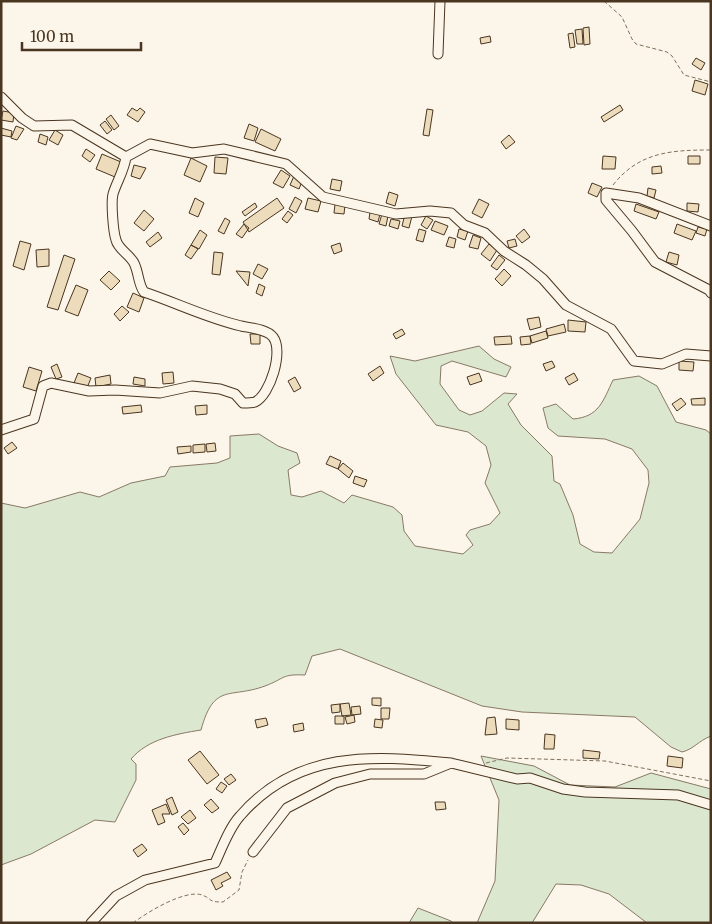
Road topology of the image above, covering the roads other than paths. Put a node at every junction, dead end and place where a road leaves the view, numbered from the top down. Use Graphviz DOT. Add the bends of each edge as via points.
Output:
graph roads {
  1 [pos="440,1"];
  2 [pos="438,54"];
  3 [pos="1,97"];
  4 [pos="126,157"];
  5 [pos="711,226"];
  6 [pos="711,293"];
  7 [pos="711,356"];
  8 [pos="1,430"];
  9 [pos="451,763"];
  10 [pos="711,805"];
  11 [pos="252,852"];
  12 [pos="91,923"];
  1 -- 2 [label="street"];
  3 -- 4 [label="street" via="34,126 72,125"];
  4 -- 7 [label="street" via="150,144 192,153 224,149 286,164 323,197 396,214 451,213 464,225 485,233 526,265 566,305 611,329 634,361 662,364 686,354"];
  4 -- 8 [label="street" via="124,172 112,202 116,240 130,255 139,273 141,288 144,292 220,321 268,332 277,348 272,378 263,395 254,402 243,403 235,394 192,386 160,393 89,391 51,383 43,386 34,419"];
  5 -- 6 [label="street" via="639,198 606,193 606,200 655,262"];
  9 -- 10 [label="street" via="517,779 530,778 563,789 678,795"];
  9 -- 11 [label="street" via="424,774 370,774 335,782 287,808"];
  9 -- 12 [label="street" via="356,758 286,778 238,817 215,863 145,880 116,896"];
}
